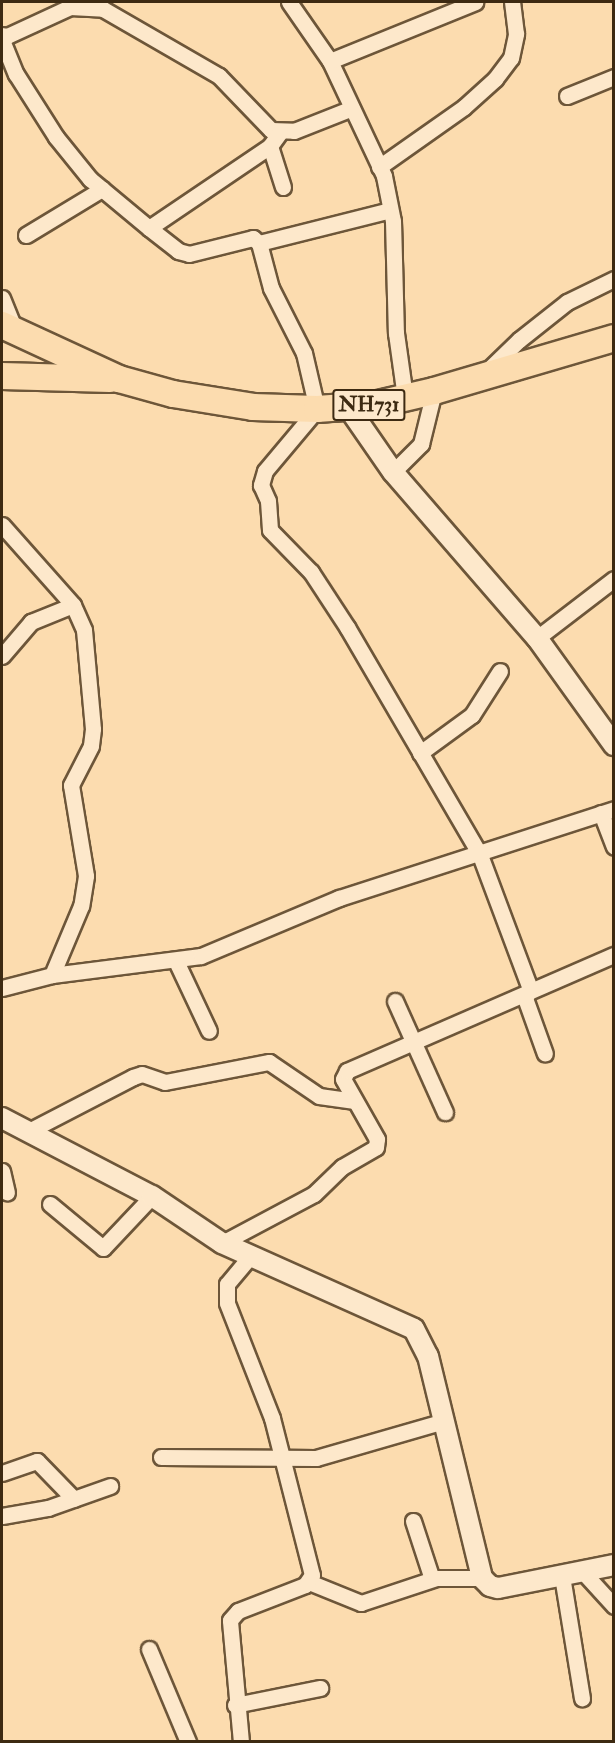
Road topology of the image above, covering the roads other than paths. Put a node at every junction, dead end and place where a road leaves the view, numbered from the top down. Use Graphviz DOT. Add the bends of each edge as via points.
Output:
graph roads {
  1 [pos="289,2"];
  2 [pos="475,2"];
  3 [pos="512,2"];
  4 [pos="104,5"];
  5 [pos="2,35"];
  6 [pos="2,40"];
  7 [pos="330,61"];
  8 [pos="614,77"];
  9 [pos="567,96"];
  10 [pos="352,108"];
  11 [pos="280,132"];
  12 [pos="270,146"];
  13 [pos="379,166"];
  14 [pos="283,187"];
  15 [pos="102,189"];
  16 [pos="390,210"];
  17 [pos="149,228"];
  18 [pos="26,235"];
  19 [pos="259,243"];
  20 [pos="614,279"];
  21 [pos="2,298"];
  22 [pos="8,328"];
  23 [pos="614,338"];
  24 [pos="2,376"];
  25 [pos="481,377"];
  26 [pos="119,379"];
  27 [pos="434,391"];
  28 [pos="405,397"];
  29 [pos="348,407"];
  30 [pos="316,409"];
  31 [pos="393,472"];
  32 [pos="2,525"];
  33 [pos="614,579"];
  34 [pos="73,605"];
  35 [pos="537,638"];
  36 [pos="2,656"];
  37 [pos="500,671"];
  38 [pos="614,745"];
  39 [pos="420,753"];
  40 [pos="607,811"];
  41 [pos="614,848"];
  42 [pos="480,855"];
  43 [pos="614,955"];
  44 [pos="176,961"];
  45 [pos="52,975"];
  46 [pos="2,988"];
  47 [pos="530,989"];
  48 [pos="395,1001"];
  49 [pos="209,1031"];
  50 [pos="413,1040"];
  51 [pos="545,1054"];
  52 [pos="355,1101"];
  53 [pos="445,1112"];
  54 [pos="2,1118"];
  55 [pos="27,1132"];
  56 [pos="2,1171"];
  57 [pos="7,1192"];
  58 [pos="152,1196"];
  59 [pos="50,1204"];
  60 [pos="222,1243"];
  61 [pos="250,1257"];
  62 [pos="444,1421"];
  63 [pos="161,1457"];
  64 [pos="284,1458"];
  65 [pos="2,1473"];
  66 [pos="110,1486"];
  67 [pos="74,1499"];
  68 [pos="2,1516"];
  69 [pos="413,1521"];
  70 [pos="614,1566"];
  71 [pos="583,1572"];
  72 [pos="562,1576"];
  73 [pos="482,1578"];
  74 [pos="432,1579"];
  75 [pos="309,1582"];
  76 [pos="614,1606"];
  77 [pos="149,1649"];
  78 [pos="320,1688"];
  79 [pos="582,1698"];
  80 [pos="236,1705"];
  81 [pos="188,1742"];
  82 [pos="241,1742"];
  1 -- 7 [label="street"];
  2 -- 7 [label="street"];
  3 -- 13 [label="street" via="515,42 511,58 495,79 464,107"];
  4 -- 5 [label="street" via="70,7"];
  4 -- 11 [label="street" via="219,76 262,124"];
  6 -- 15 [label="street" via="16,74 56,137"];
  7 -- 10 [label="street"];
  8 -- 9 [label="street"];
  10 -- 11 [label="street" via="294,131"];
  10 -- 13 [label="street"];
  11 -- 12 [label="street"];
  12 -- 14 [label="street"];
  12 -- 17 [label="street"];
  13 -- 16 [label="street"];
  15 -- 17 [label="street"];
  15 -- 18 [label="street"];
  16 -- 19 [label="street"];
  16 -- 28 [label="street" via="396,333"];
  17 -- 19 [label="street" via="178,251 189,254 253,238"];
  19 -- 30 [label="street" via="271,288 304,353"];
  20 -- 25 [label="street" via="567,302"];
  21 -- 22 [label="street"];
  22 -- 26 [label="highway, NH731"];
  23 -- 25 [label="highway, NH731"];
  24 -- 26 [label="highway, NH731"];
  25 -- 27 [label="highway, NH731"];
  26 -- 30 [label="highway, NH731" via="213,401"];
  27 -- 28 [label="highway, NH731"];
  27 -- 31 [label="street" via="421,444"];
  28 -- 29 [label="highway, NH731"];
  29 -- 30 [label="highway, NH731"];
  29 -- 31 [label="street"];
  30 -- 39 [label="street" via="265,471 261,485 268,501 270,530 310,572"];
  31 -- 35 [label="street"];
  32 -- 34 [label="street"];
  33 -- 35 [label="street"];
  34 -- 36 [label="street" via="32,622"];
  34 -- 45 [label="street" via="84,630 93,729 90,746 71,785 86,876 81,906"];
  35 -- 38 [label="street"];
  37 -- 39 [label="street" via="472,715"];
  39 -- 42 [label="street"];
  40 -- 41 [label="street"];
  40 -- 42 [label="street" via="548,828"];
  42 -- 44 [label="street" via="339,898 201,956"];
  42 -- 47 [label="street"];
  43 -- 47 [label="street"];
  44 -- 45 [label="street"];
  44 -- 49 [label="street"];
  45 -- 46 [label="street"];
  47 -- 50 [label="street"];
  47 -- 51 [label="street" via="525,998"];
  48 -- 50 [label="street"];
  50 -- 52 [label="street" via="346,1071 343,1079"];
  50 -- 53 [label="street"];
  52 -- 55 [label="street" via="319,1096 269,1062 165,1082 142,1074"];
  52 -- 60 [label="street" via="377,1139 376,1147 342,1167 314,1194"];
  54 -- 55 [label="street"];
  55 -- 58 [label="street"];
  56 -- 57 [label="street"];
  58 -- 59 [label="street" via="103,1248"];
  58 -- 60 [label="street"];
  60 -- 61 [label="street"];
  61 -- 62 [label="street" via="392,1316 414,1329 428,1356"];
  61 -- 64 [label="street" via="227,1284 227,1303"];
  62 -- 64 [label="street" via="335,1454"];
  62 -- 73 [label="street"];
  63 -- 64 [label="street"];
  64 -- 75 [label="street" via="312,1575"];
  65 -- 67 [label="street" via="38,1461"];
  66 -- 67 [label="street"];
  67 -- 68 [label="street"];
  69 -- 74 [label="street"];
  70 -- 71 [label="street"];
  71 -- 72 [label="street"];
  71 -- 76 [label="street"];
  72 -- 73 [label="street" via="498,1588"];
  72 -- 79 [label="street"];
  73 -- 74 [label="street"];
  74 -- 75 [label="street" via="361,1603"];
  75 -- 80 [label="street" via="238,1611 230,1620"];
  77 -- 81 [label="street"];
  78 -- 80 [label="street"];
  80 -- 82 [label="street"];
}
